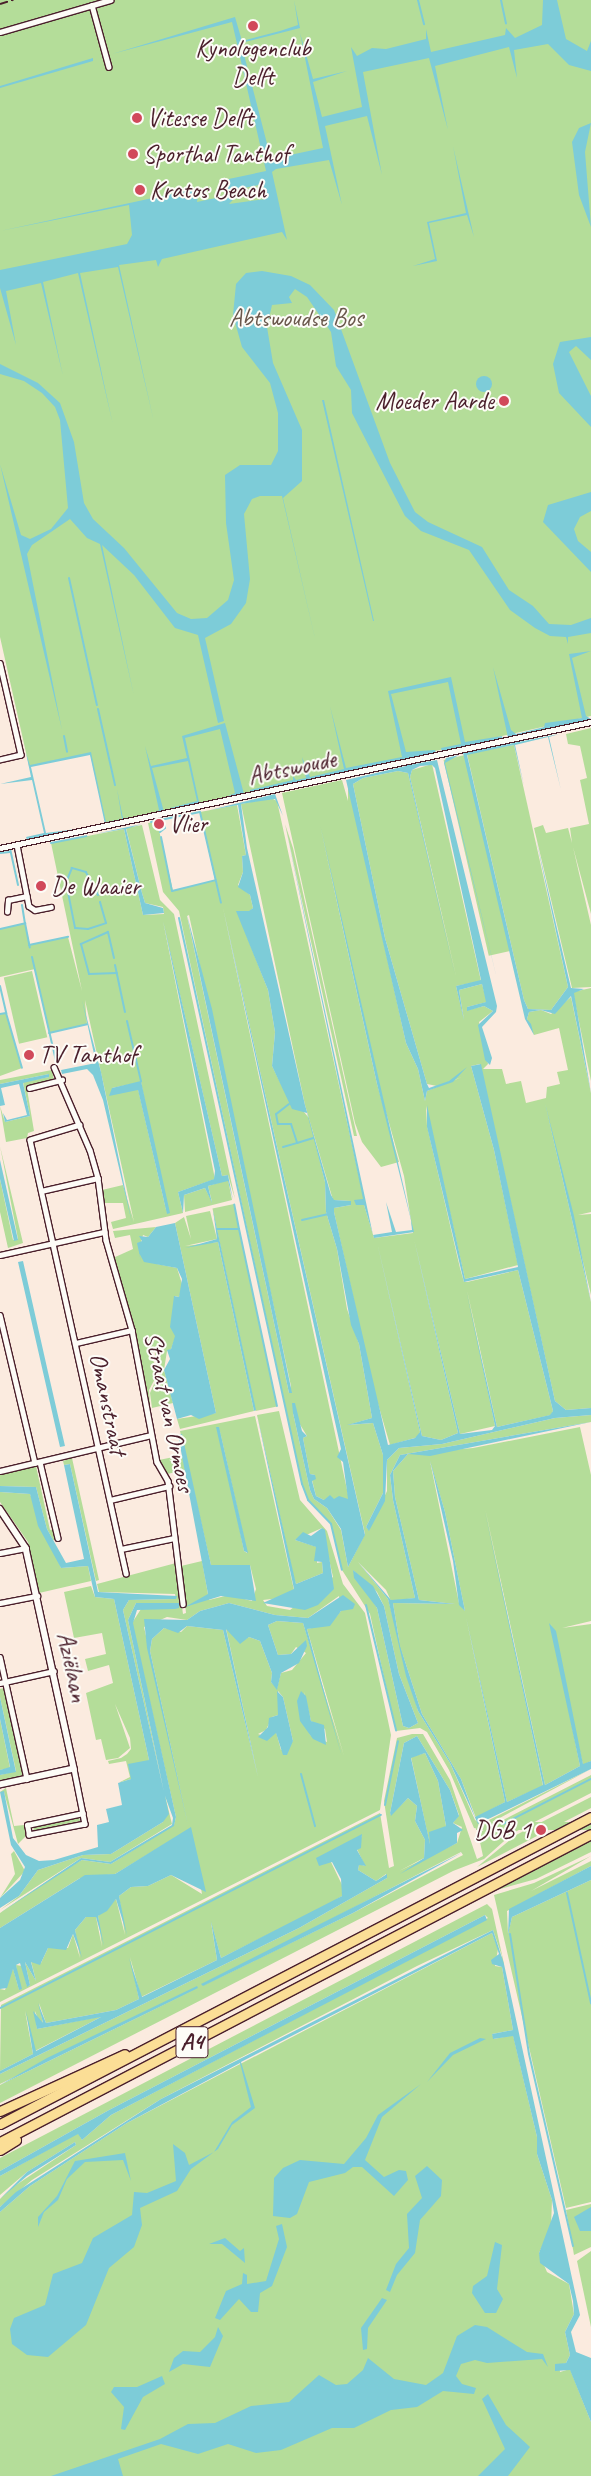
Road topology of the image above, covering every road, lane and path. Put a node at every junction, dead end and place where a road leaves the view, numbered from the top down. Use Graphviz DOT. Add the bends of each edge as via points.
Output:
graph roads {
  1 [pos="110,0"];
  2 [pos="92,5"];
  3 [pos="0,32"];
  4 [pos="108,67"];
  5 [pos="0,663"];
  6 [pos="1,675"];
  7 [pos="591,722"];
  8 [pos="0,760"];
  9 [pos="17,845"];
  10 [pos="0,848"];
  11 [pos="27,896"];
  12 [pos="51,906"];
  13 [pos="7,912"];
  14 [pos="54,1067"];
  15 [pos="62,1080"];
  16 [pos="28,1088"];
  17 [pos="80,1125"];
  18 [pos="98,1178"];
  19 [pos="41,1191"];
  20 [pos="104,1232"];
  21 [pos="52,1244"];
  22 [pos="0,1255"];
  23 [pos="0,1315"];
  24 [pos="132,1330"];
  25 [pos="76,1343"];
  26 [pos="151,1435"];
  27 [pos="98,1447"];
  28 [pos="37,1462"];
  29 [pos="0,1471"];
  30 [pos="168,1486"];
  31 [pos="110,1500"];
  32 [pos="0,1509"];
  33 [pos="58,1538"];
  34 [pos="174,1538"];
  35 [pos="26,1548"];
  36 [pos="121,1549"];
  37 [pos="0,1553"];
  38 [pos="126,1572"];
  39 [pos="37,1596"];
  40 [pos="0,1603"];
  41 [pos="183,1604"];
  42 [pos="0,1657"];
  43 [pos="54,1672"];
  44 [pos="3,1682"];
  45 [pos="74,1769"];
  46 [pos="27,1779"];
  47 [pos="1,1785"];
  48 [pos="83,1813"];
  49 [pos="591,1816"];
  50 [pos="591,1834"];
  51 [pos="152,2045"];
  52 [pos="71,2105"];
  53 [pos="0,2111"];
  54 [pos="0,2124"];
  55 [pos="0,2142"];
  56 [pos="0,2150"];
  1 -- 2 [label="street"];
  2 -- 3 [label="street"];
  2 -- 4 [label="street"];
  5 -- 6 [label="street"];
  6 -- 8 [label="street" via="21,755"];
  7 -- 9 [label="street, Abtswoude"];
  9 -- 10 [label="street, Abtswoude"];
  9 -- 11 [label="street"];
  11 -- 12 [label="street" via="29,906 35,910"];
  11 -- 13 [label="street" via="8,900"];
  14 -- 15 [label="street, Straat van Ormoes"];
  15 -- 16 [label="street"];
  15 -- 17 [label="street, Straat van Ormoes"];
  17 -- 18 [label="street, Straat van Ormoes"];
  17 -- 19 [label="street, Omanstraat" via="30,1140"];
  18 -- 19 [label="street"];
  18 -- 20 [label="street, Straat van Ormoes"];
  19 -- 21 [label="street, Omanstraat"];
  20 -- 21 [label="street"];
  20 -- 24 [label="street, Straat van Ormoes"];
  21 -- 22 [label="street"];
  21 -- 25 [label="street, Omanstraat"];
  23 -- 28 [label="street"];
  24 -- 25 [label="street"];
  24 -- 26 [label="street, Straat van Ormoes"];
  25 -- 27 [label="street, Omanstraat"];
  26 -- 27 [label="street"];
  26 -- 30 [label="street, Straat van Ormoes" via="157,1462"];
  27 -- 28 [label="street"];
  27 -- 31 [label="street, Omanstraat"];
  28 -- 29 [label="street"];
  28 -- 33 [label="street"];
  30 -- 31 [label="street"];
  30 -- 34 [label="street, Straat van Ormoes"];
  31 -- 36 [label="street, Omanstraat"];
  32 -- 35 [label="street, Aziëlaan"];
  34 -- 36 [label="street"];
  34 -- 41 [label="street, Straat van Ormoes"];
  35 -- 37 [label="street"];
  35 -- 39 [label="street, Aziëlaan"];
  36 -- 38 [label="street, Omanstraat"];
  39 -- 40 [label="street"];
  39 -- 43 [label="street, Aziëlaan"];
  42 -- 44 [label="street"];
  43 -- 44 [label="street"];
  43 -- 45 [label="street, Aziëlaan"];
  44 -- 46 [label="street"];
  45 -- 46 [label="street"];
  45 -- 48 [label="street"];
  46 -- 47 [label="street"];
  48 -- 48 [label="street" via="85,1824 29,1835 27,1825"];
  49 -- 51 [label="highway, A4"];
  50 -- 52 [label="highway, A4"];
  51 -- 53 [label="highway, A4" via="99,2063"];
  51 -- 54 [label="highway, A4"];
  52 -- 55 [label="highway, A4"];
  52 -- 56 [label="highway, A4"];
}
